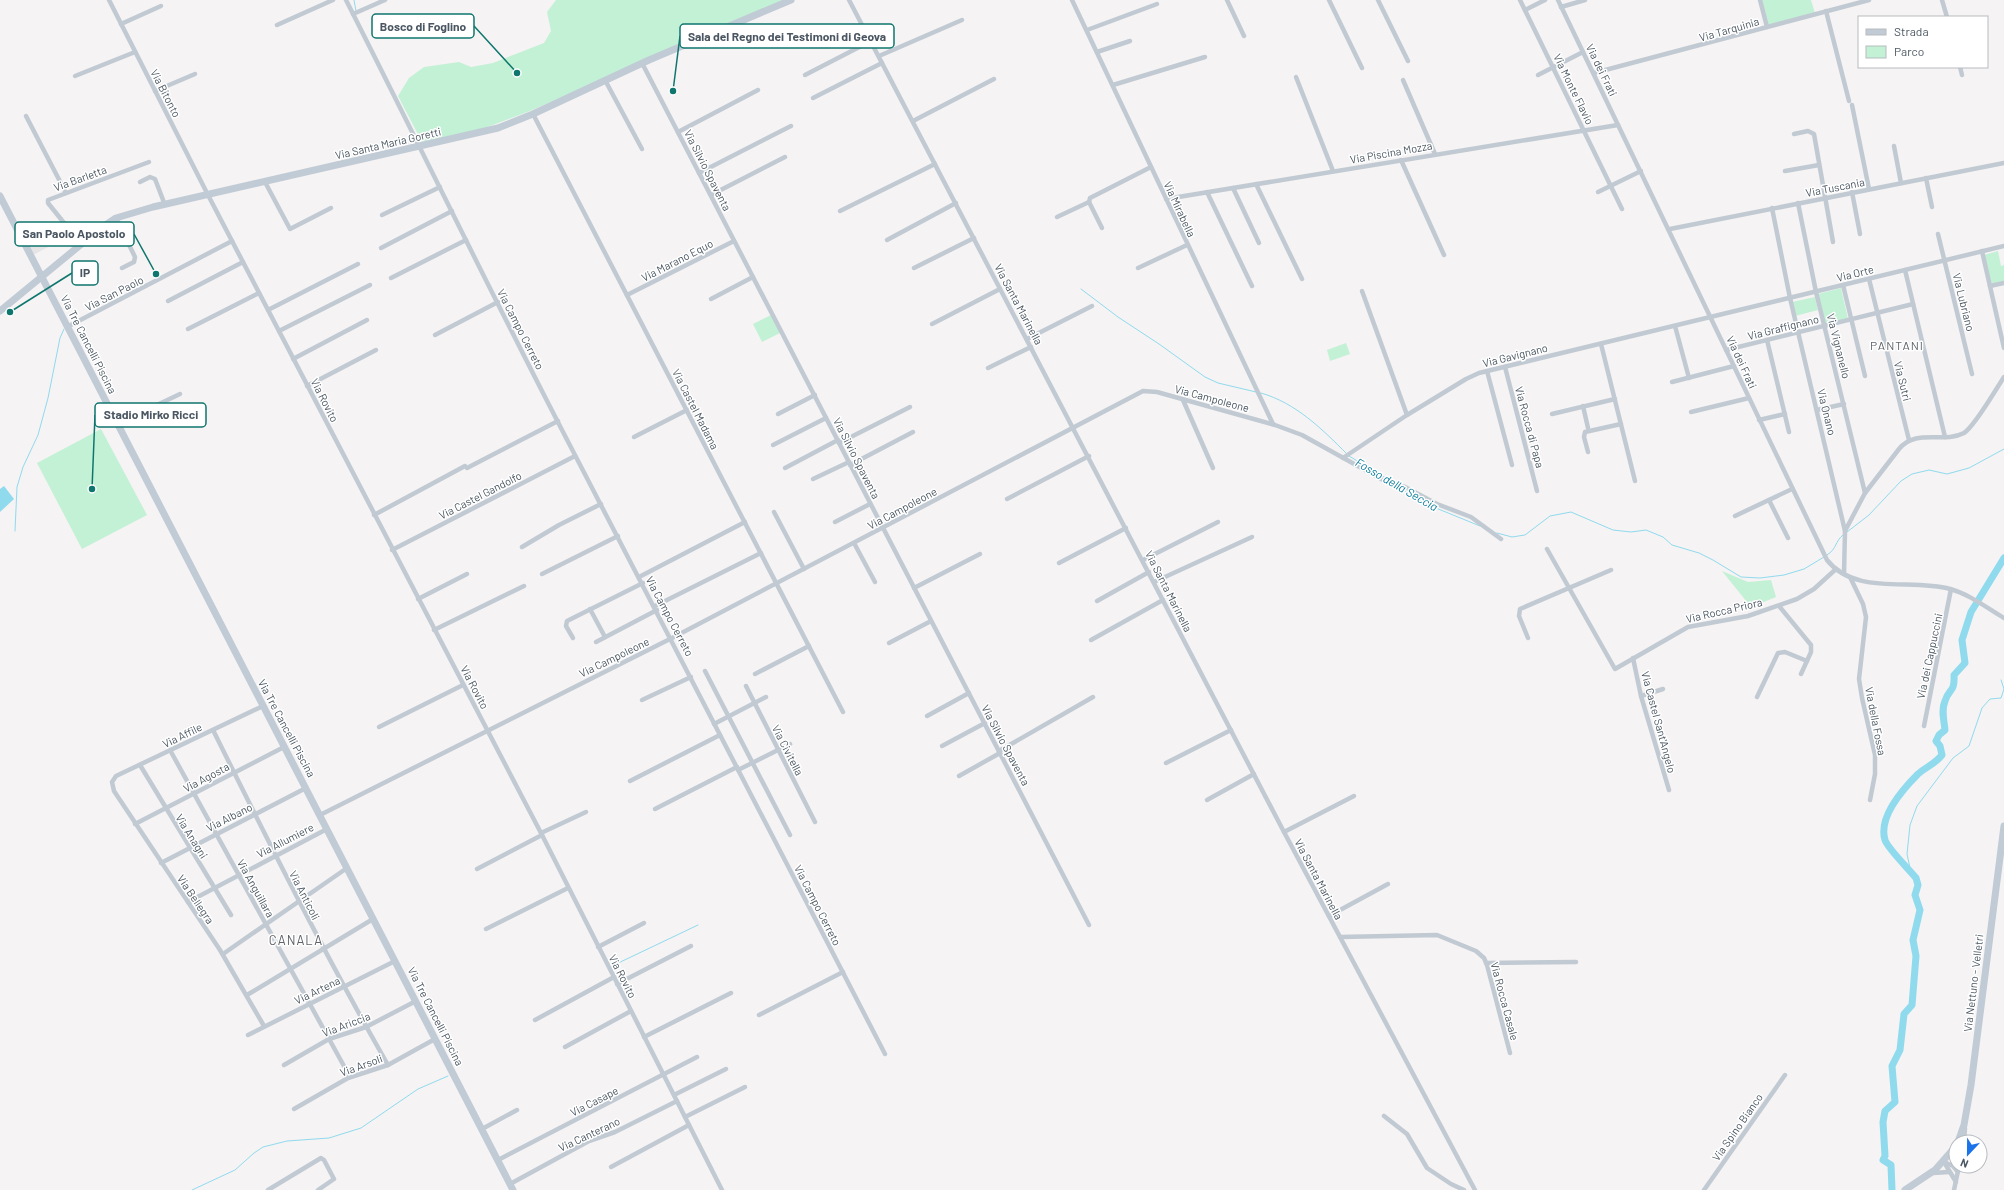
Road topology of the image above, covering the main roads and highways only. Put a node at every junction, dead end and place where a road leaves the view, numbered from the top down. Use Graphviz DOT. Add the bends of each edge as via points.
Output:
graph roads {
  1 [pos="791,0"];
  2 [pos="0,196"];
  3 [pos="42,276"];
  4 [pos="0,311"];
  5 [pos="2004,826"];
  6 [pos="1960,1134"];
  7 [pos="1948,1157"];
  8 [pos="512,1187"];
  9 [pos="1905,1190"];
  1 -- 3 [label="main road, Via Santa Maria Goretti" via="642,63 533,114 483,132 116,218"];
  2 -- 3 [label="main road, Via Tre Cancelli Piscina"];
  3 -- 4 [label="main road, Via Santa Maria Goretti"];
  3 -- 8 [label="main road, Via Tre Cancelli Piscina"];
  5 -- 6 [label="main road, Via Nettuno - Velletri" via="1974,1067"];
  7 -- 9 [label="main road" via="1931,1173"];
}
